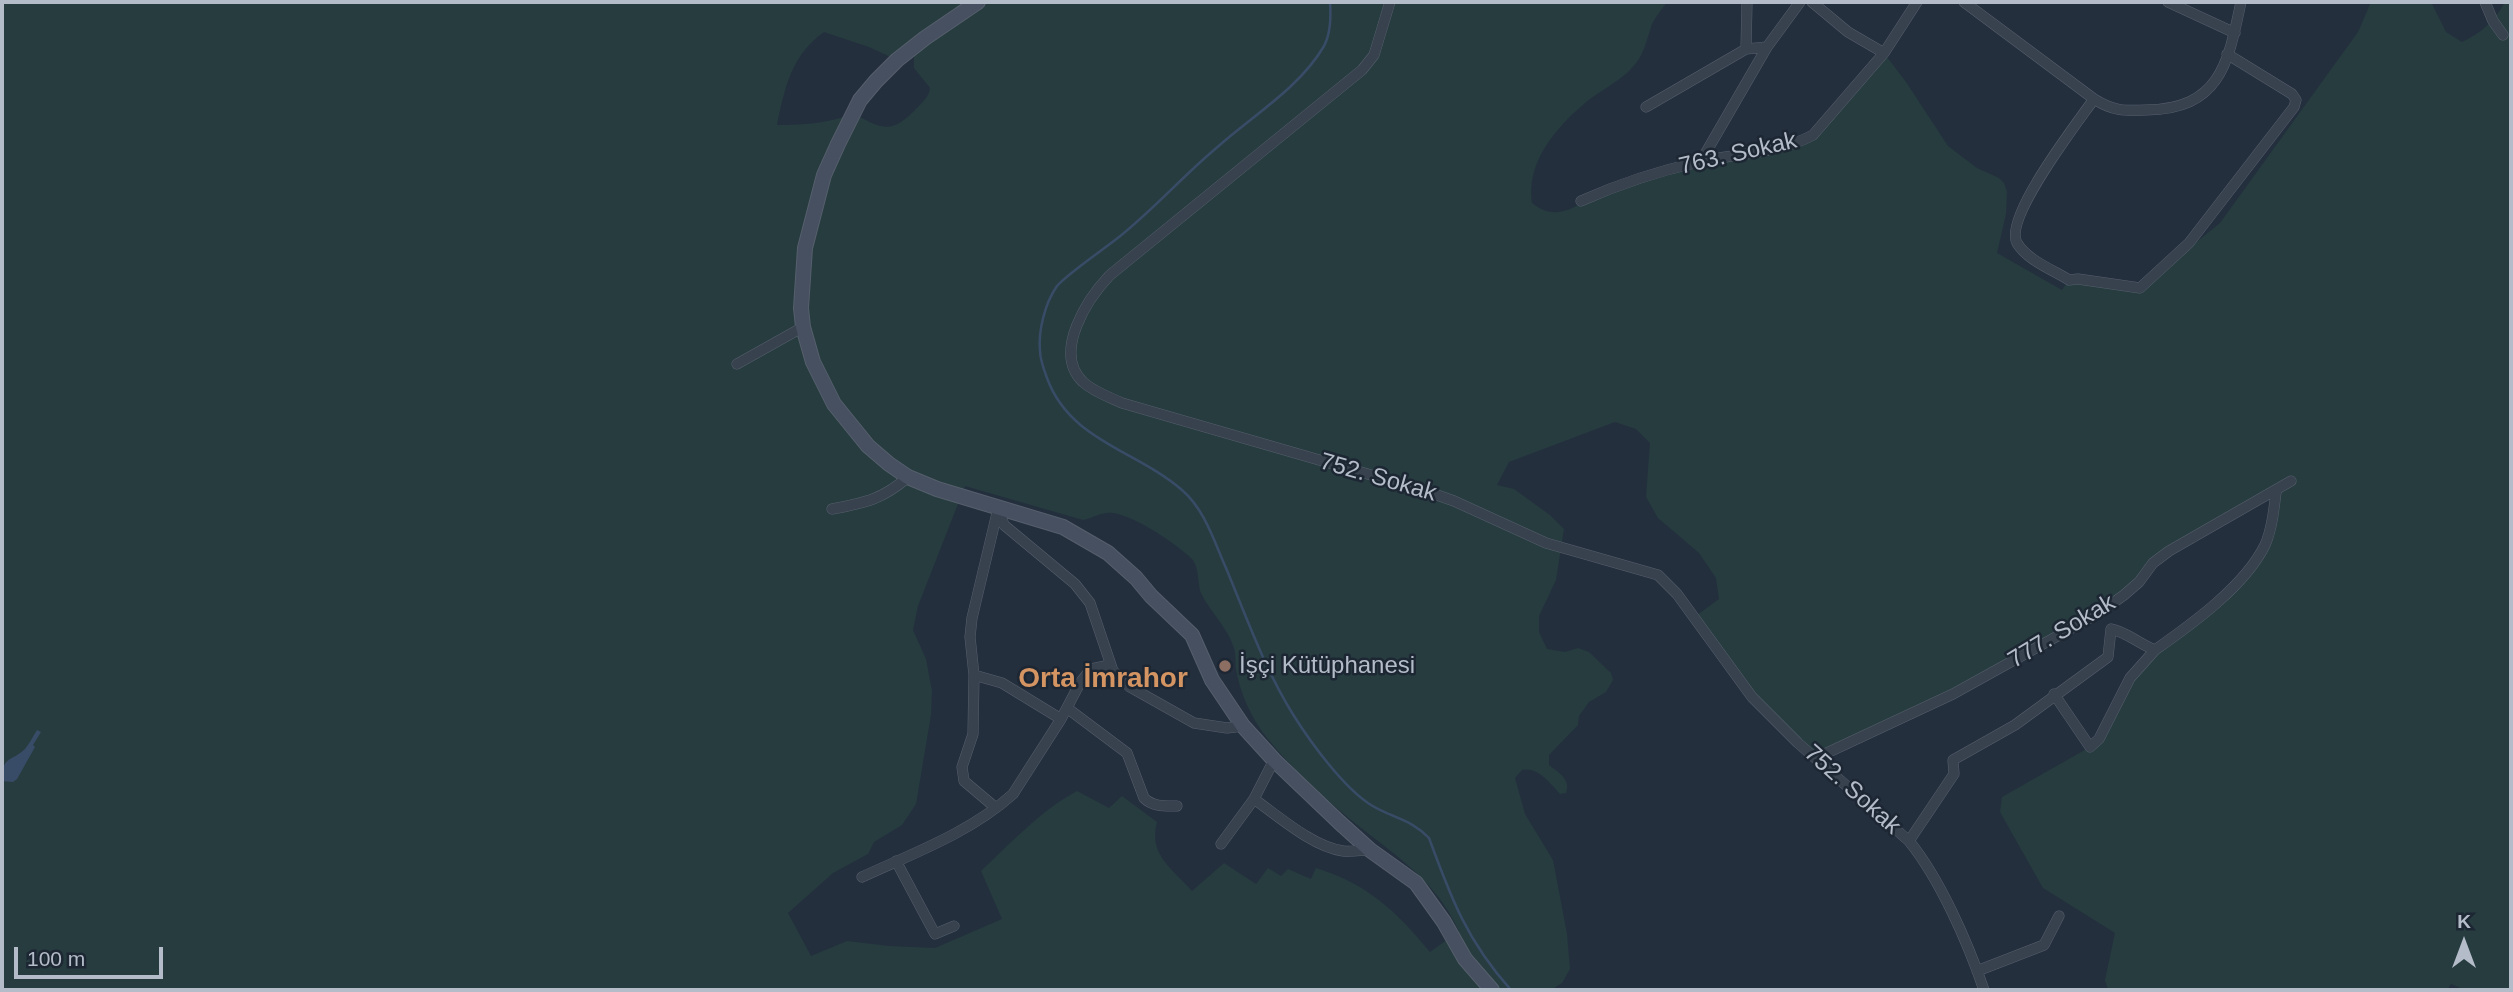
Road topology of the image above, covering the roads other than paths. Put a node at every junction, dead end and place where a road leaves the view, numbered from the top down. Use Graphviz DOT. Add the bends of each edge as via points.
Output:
graph roads {
  1 [pos="978,2"];
  2 [pos="1390,2"];
  3 [pos="1747,2"];
  4 [pos="1800,2"];
  5 [pos="1812,2"];
  6 [pos="1917,2"];
  7 [pos="1964,2"];
  8 [pos="2168,2"];
  9 [pos="2241,2"];
  10 [pos="2485,2"];
  11 [pos="2235,33"];
  12 [pos="2504,35"];
  13 [pos="1767,47"];
  14 [pos="1746,49"];
  15 [pos="1884,53"];
  16 [pos="2227,54"];
  17 [pos="2094,99"];
  18 [pos="1646,107"];
  19 [pos="1700,161"];
  20 [pos="1581,201"];
  21 [pos="803,327"];
  22 [pos="737,364"];
  23 [pos="908,477"];
  24 [pos="2291,481"];
  25 [pos="2276,492"];
  26 [pos="998,508"];
  27 [pos="832,509"];
  28 [pos="2099,613"];
  29 [pos="2111,628"];
  30 [pos="2155,650"];
  31 [pos="1110,664"];
  32 [pos="974,675"];
  33 [pos="2054,694"];
  34 [pos="1067,708"];
  35 [pos="1061,719"];
  36 [pos="1243,726"];
  37 [pos="1816,758"];
  38 [pos="1275,760"];
  39 [pos="1254,799"];
  40 [pos="1177,806"];
  41 [pos="996,807"];
  42 [pos="1909,841"];
  43 [pos="1221,844"];
  44 [pos="1370,850"];
  45 [pos="896,862"];
  46 [pos="862,877"];
  47 [pos="2059,916"];
  48 [pos="954,926"];
  49 [pos="1978,971"];
  50 [pos="1492,990"];
  51 [pos="1984,990"];
  1 -- 21 [label="street" via="897,60 860,100 824,175 813,216 801,286"];
  2 -- 37 [label="street, 752. Sokak" via="1374,55 1362,70 1099,287 1075,331 1072,352 1077,372 1097,391 1122,403 1423,490 1546,543 1658,575 1752,697"];
  3 -- 14 [label="street"];
  4 -- 13 [label="street"];
  5 -- 15 [label="street" via="1848,32"];
  6 -- 15 [label="street, 763. Sokak"];
  7 -- 17 [label="street"];
  8 -- 11 [label="street"];
  9 -- 11 [label="street"];
  10 -- 12 [label="street"];
  11 -- 16 [label="street"];
  13 -- 14 [label="street"];
  13 -- 19 [label="street"];
  14 -- 18 [label="street"];
  15 -- 19 [label="street, 763. Sokak" via="1813,135 1779,149"];
  16 -- 17 [label="street" via="2219,78 2197,100 2177,108 2109,109"];
  16 -- 17 [label="street" via="2292,94 2294,107 2189,243 2140,288 2073,280 2026,254 2016,242 2015,229 2048,162"];
  19 -- 20 [label="street, 763. Sokak"];
  21 -- 22 [label="street"];
  21 -- 23 [label="street" via="813,362 834,404 869,446"];
  23 -- 26 [label="street"];
  23 -- 27 [label="street" via="876,499"];
  24 -- 25 [label="street, 777. Sokak"];
  25 -- 28 [label="street, 777. Sokak" via="2169,551"];
  25 -- 30 [label="street" via="2266,542 2251,566 2224,596"];
  26 -- 31 [label="street" via="1004,525 1075,584 1090,603"];
  26 -- 32 [label="street" via="972,618"];
  26 -- 36 [label="street" via="1063,527 1108,553 1192,635 1212,680"];
  28 -- 29 [label="street"];
  28 -- 37 [label="street, 777. Sokak" via="1953,694"];
  29 -- 30 [label="street"];
  29 -- 33 [label="street" via="2108,657"];
  30 -- 33 [label="street" via="2130,678 2099,739 2090,747"];
  31 -- 34 [label="street" via="1091,669"];
  31 -- 36 [label="street" via="1130,687 1194,723"];
  32 -- 35 [label="street" via="1002,683"];
  32 -- 41 [label="street" via="973,734 962,775"];
  33 -- 42 [label="street" via="2015,725 1953,760 1954,774"];
  34 -- 35 [label="street"];
  34 -- 40 [label="street" via="1127,753 1149,803"];
  35 -- 41 [label="street" via="1013,794"];
  36 -- 38 [label="street"];
  37 -- 42 [label="street, 752. Sokak"];
  38 -- 39 [label="street"];
  38 -- 44 [label="street"];
  39 -- 43 [label="street"];
  39 -- 44 [label="street" via="1318,841 1342,851"];
  41 -- 45 [label="street" via="976,823"];
  42 -- 49 [label="street, 752. Sokak" via="1933,876"];
  44 -- 50 [label="street" via="1416,883 1465,959"];
  45 -- 46 [label="street"];
  45 -- 48 [label="street" via="935,934"];
  47 -- 49 [label="street" via="2044,944"];
  49 -- 51 [label="street, 752. Sokak"];
}
